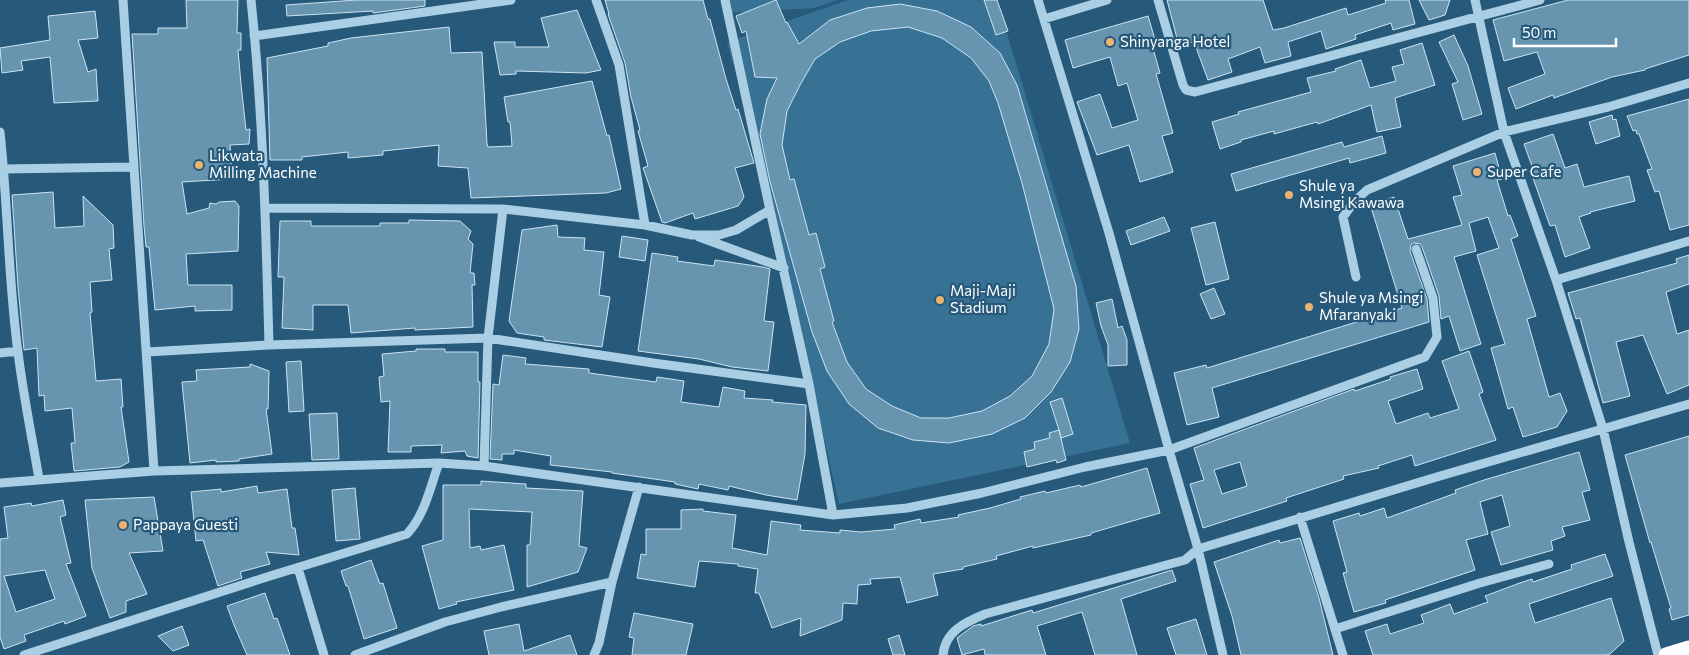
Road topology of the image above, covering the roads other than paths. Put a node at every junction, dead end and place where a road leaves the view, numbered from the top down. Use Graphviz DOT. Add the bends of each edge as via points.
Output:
graph roads {
  1 [pos="123,0"];
  2 [pos="250,0"];
  3 [pos="511,0"];
  4 [pos="596,0"];
  5 [pos="725,0"];
  6 [pos="1038,0"];
  7 [pos="1107,0"];
  8 [pos="1158,0"];
  9 [pos="1475,0"];
  10 [pos="1540,0"];
  11 [pos="1480,17"];
  12 [pos="1044,18"];
  13 [pos="254,36"];
  14 [pos="1689,83"];
  15 [pos="0,132"];
  16 [pos="1504,132"];
  17 [pos="134,167"];
  18 [pos="4,169"];
  19 [pos="265,208"];
  20 [pos="503,209"];
  21 [pos="770,210"];
  22 [pos="646,225"];
  23 [pos="692,235"];
  24 [pos="1689,241"];
  25 [pos="1416,249"];
  26 [pos="784,268"];
  27 [pos="1356,277"];
  28 [pos="1556,280"];
  29 [pos="488,338"];
  30 [pos="269,345"];
  31 [pos="18,351"];
  32 [pos="146,352"];
  33 [pos="0,353"];
  34 [pos="809,384"];
  35 [pos="1689,404"];
  36 [pos="1603,429"];
  37 [pos="1169,450"];
  38 [pos="438,463"];
  39 [pos="484,466"];
  40 [pos="154,471"];
  41 [pos="39,479"];
  42 [pos="0,483"];
  43 [pos="639,487"];
  44 [pos="833,515"];
  45 [pos="1300,517"];
  46 [pos="1198,549"];
  47 [pos="1549,564"];
  48 [pos="298,568"];
  49 [pos="612,582"];
  50 [pos="1335,629"];
  51 [pos="1689,648"];
  52 [pos="24,655"];
  53 [pos="324,655"];
  54 [pos="355,655"];
  55 [pos="594,655"];
  56 [pos="943,655"];
  57 [pos="1223,655"];
  58 [pos="1343,655"];
  59 [pos="1658,655"];
  60 [pos="1666,655"];
  1 -- 17 [label="street"];
  2 -- 13 [label="street"];
  3 -- 13 [label="street"];
  4 -- 22 [label="street" via="619,65"];
  5 -- 21 [label="street"];
  6 -- 12 [label="street"];
  7 -- 12 [label="street"];
  8 -- 11 [label="street" via="1184,85 1186,90 1194,92"];
  9 -- 11 [label="street"];
  10 -- 11 [label="street"];
  11 -- 16 [label="street"];
  12 -- 37 [label="street" via="1109,233"];
  13 -- 19 [label="street"];
  14 -- 16 [label="street"];
  15 -- 18 [label="street"];
  16 -- 27 [label="street" via="1367,190 1354,202 1343,217"];
  16 -- 28 [label="street"];
  17 -- 18 [label="street"];
  17 -- 32 [label="street"];
  18 -- 31 [label="street"];
  19 -- 20 [label="street"];
  19 -- 30 [label="street"];
  20 -- 22 [label="street"];
  20 -- 29 [label="street"];
  21 -- 23 [label="street" via="736,230 719,235"];
  21 -- 26 [label="street"];
  22 -- 23 [label="street"];
  23 -- 26 [label="street"];
  24 -- 28 [label="street"];
  25 -- 37 [label="street" via="1433,298 1437,338 1425,357"];
  26 -- 34 [label="street"];
  28 -- 36 [label="street"];
  29 -- 30 [label="street"];
  29 -- 34 [label="street"];
  29 -- 39 [label="street"];
  30 -- 32 [label="street"];
  31 -- 33 [label="street"];
  31 -- 41 [label="street"];
  32 -- 40 [label="street"];
  34 -- 44 [label="street"];
  35 -- 36 [label="street"];
  36 -- 45 [label="street"];
  36 -- 59 [label="street"];
  37 -- 44 [label="street" via="907,508"];
  37 -- 46 [label="street"];
  38 -- 39 [label="street"];
  38 -- 40 [label="street"];
  38 -- 48 [label="street" via="420,517 407,534"];
  39 -- 43 [label="street"];
  40 -- 41 [label="street"];
  41 -- 42 [label="street"];
  43 -- 44 [label="street"];
  43 -- 49 [label="street"];
  45 -- 46 [label="street"];
  45 -- 50 [label="street"];
  46 -- 56 [label="street" via="1185,560 965,622 953,632"];
  46 -- 57 [label="street"];
  47 -- 50 [label="street"];
  48 -- 52 [label="street"];
  48 -- 53 [label="street"];
  49 -- 54 [label="street" via="446,622"];
  49 -- 55 [label="street"];
  50 -- 58 [label="street"];
  51 -- 60 [label="highway"];
}
